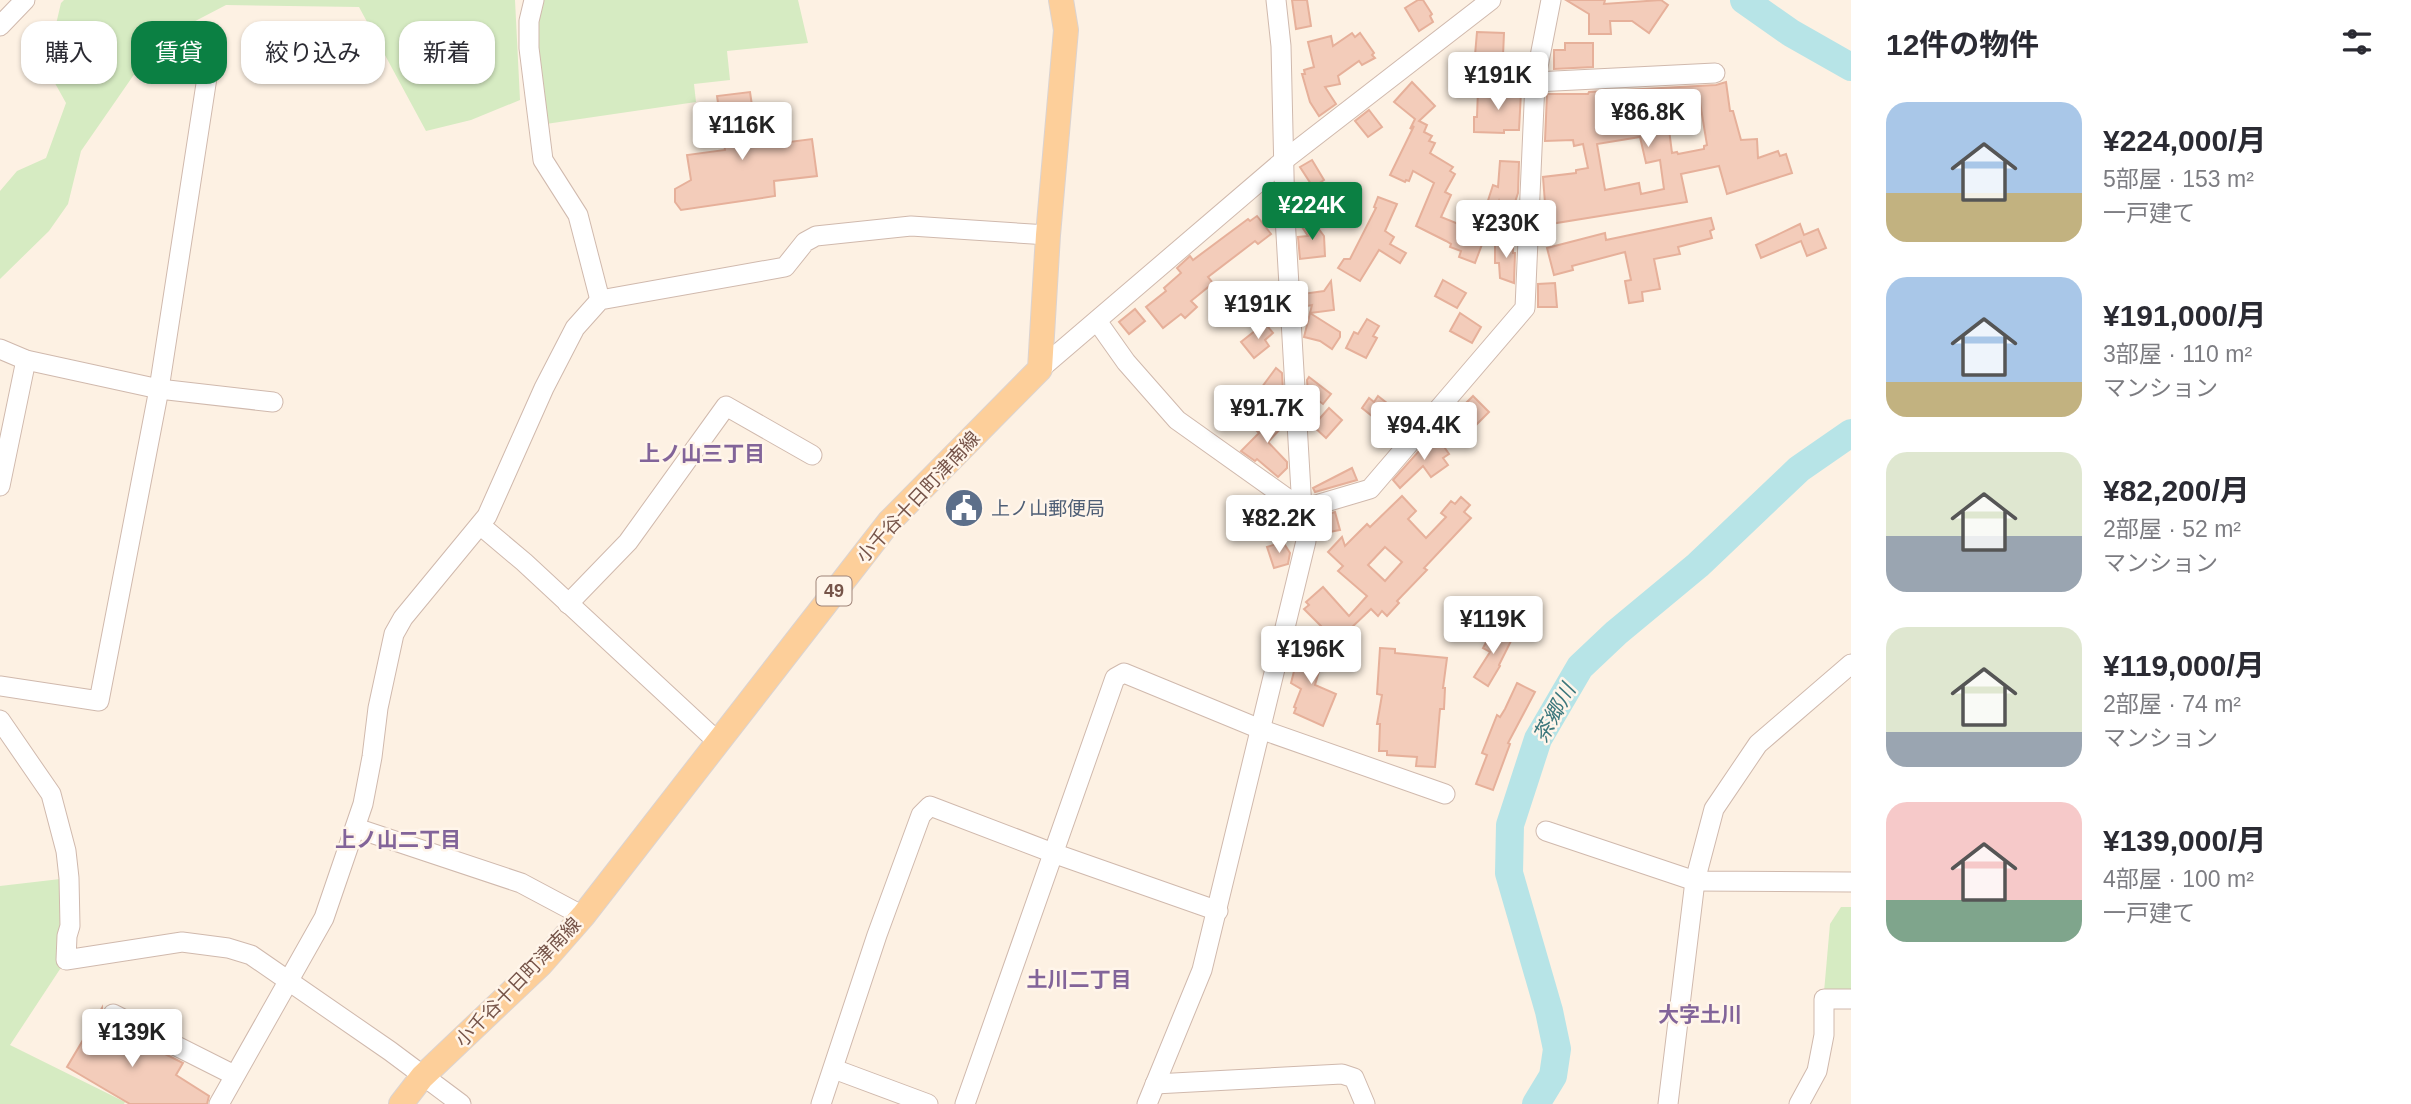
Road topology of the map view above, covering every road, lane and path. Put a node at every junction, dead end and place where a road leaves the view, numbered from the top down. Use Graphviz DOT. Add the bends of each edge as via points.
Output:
graph roads {
  1 [pos="26,0"];
  2 [pos="534,0"];
  3 [pos="1061,0"];
  4 [pos="1276,0"];
  5 [pos="1491,0"];
  6 [pos="1551,0"];
  7 [pos="0,26"];
  8 [pos="1716,73"];
  9 [pos="1535,82"];
  10 [pos="206,84"];
  11 [pos="1283,160"];
  12 [pos="1048,235"];
  13 [pos="600,300"];
  14 [pos="1097,321"];
  15 [pos="0,349"];
  16 [pos="26,360"];
  17 [pos="1040,369"];
  18 [pos="159,389"];
  19 [pos="272,402"];
  20 [pos="812,455"];
  21 [pos="0,486"];
  22 [pos="1302,509"];
  23 [pos="480,525"];
  24 [pos="568,604"];
  25 [pos="1851,664"];
  26 [pos="0,686"];
  27 [pos="0,720"];
  28 [pos="1260,729"];
  29 [pos="718,742"];
  30 [pos="1445,794"];
  31 [pos="356,828"];
  32 [pos="1546,831"];
  33 [pos="1054,853"];
  34 [pos="1695,881"];
  35 [pos="1851,882"];
  36 [pos="1218,911"];
  37 [pos="583,916"];
  38 [pos="290,980"];
  39 [pos="1851,999"];
  40 [pos="113,1014"];
  41 [pos="834,1069"];
  42 [pos="234,1075"];
  43 [pos="422,1077"];
  44 [pos="1155,1084"];
  45 [pos="219,1104"];
  46 [pos="401,1104"];
  47 [pos="461,1104"];
  48 [pos="821,1104"];
  49 [pos="928,1104"];
  50 [pos="965,1104"];
  51 [pos="1147,1104"];
  52 [pos="1365,1104"];
  53 [pos="1668,1104"];
  54 [pos="1799,1104"];
  1 -- 7 [label="street"];
  2 -- 13 [label="street" via="529,48 543,160 578,215"];
  3 -- 12 [label="main road" via="1066,30"];
  4 -- 11 [label="street"];
  5 -- 11 [label="street"];
  6 -- 9 [label="street"];
  8 -- 9 [label="street"];
  9 -- 22 [label="street" via="1525,308 1370,489"];
  10 -- 18 [label="street"];
  11 -- 14 [label="street"];
  11 -- 22 [label="street"];
  12 -- 13 [label="street" via="911,226 816,236 805,242 785,267"];
  12 -- 17 [label="main road"];
  13 -- 23 [label="street" via="575,328"];
  14 -- 17 [label="street"];
  14 -- 22 [label="street" via="1177,420"];
  15 -- 16 [label="street"];
  16 -- 18 [label="street"];
  16 -- 21 [label="street"];
  17 -- 29 [label="main road, 小千谷十日町津南線 / 49" via="890,522"];
  18 -- 19 [label="street"];
  18 -- 26 [label="street" via="99,701"];
  20 -- 24 [label="street" via="726,406 628,542"];
  22 -- 28 [label="street" via="1306,541"];
  23 -- 24 [label="street"];
  23 -- 31 [label="street" via="394,634"];
  24 -- 29 [label="street"];
  25 -- 34 [label="street" via="1758,744 1714,809"];
  27 -- 38 [label="street" via="51,794 69,878 66,960 182,942 251,955"];
  28 -- 30 [label="street"];
  28 -- 33 [label="street" via="1124,673 1115,678"];
  28 -- 36 [label="street"];
  29 -- 37 [label="main road, 小千谷十日町津南線 / 49"];
  31 -- 37 [label="street" via="521,883"];
  31 -- 38 [label="street" via="324,918"];
  32 -- 34 [label="street"];
  33 -- 36 [label="street"];
  33 -- 41 [label="street" via="930,806 921,815 877,935"];
  33 -- 50 [label="street"];
  34 -- 35 [label="street"];
  34 -- 53 [label="street"];
  36 -- 44 [label="street" via="1202,970"];
  37 -- 43 [label="main road, 小千谷十日町津南線 / 49" via="541,964"];
  38 -- 42 [label="street"];
  38 -- 43 [label="street"];
  39 -- 54 [label="street" via="1824,999 1817,1072"];
  40 -- 42 [label="street"];
  41 -- 48 [label="street"];
  41 -- 49 [label="street"];
  42 -- 45 [label="street"];
  43 -- 46 [label="main road, 小千谷十日町津南線 / 49"];
  43 -- 47 [label="street"];
  44 -- 51 [label="street"];
  44 -- 52 [label="street" via="1342,1074 1354,1078"];
}
